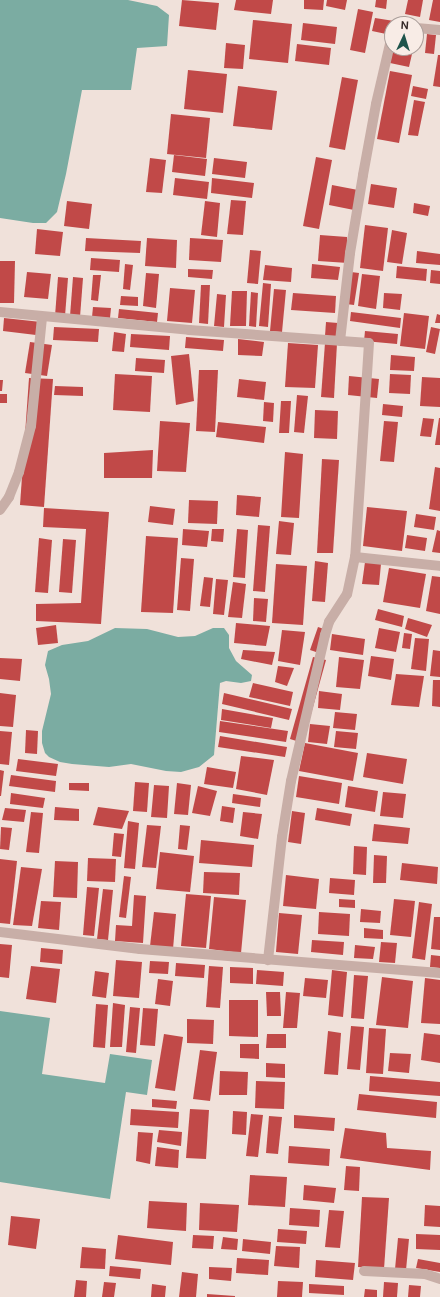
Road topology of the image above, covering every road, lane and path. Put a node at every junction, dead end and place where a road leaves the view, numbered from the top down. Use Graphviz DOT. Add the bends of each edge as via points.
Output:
graph roads {
  1 [pos="424,29"];
  2 [pos="440,30"];
  3 [pos="387,56"];
  4 [pos="0,312"];
  5 [pos="42,318"];
  6 [pos="340,341"];
  7 [pos="0,510"];
  8 [pos="355,557"];
  9 [pos="440,566"];
  10 [pos="0,932"];
  11 [pos="268,960"];
  12 [pos="440,973"];
  13 [pos="364,1271"];
  14 [pos="440,1279"];
  1 -- 2 [label="street"];
  3 -- 6 [label="street" via="376,104 350,253"];
  4 -- 5 [label="street"];
  5 -- 6 [label="street"];
  5 -- 7 [label="street" via="31,426 19,472 9,498"];
  6 -- 8 [label="street" via="369,343"];
  8 -- 9 [label="street"];
  8 -- 11 [label="street" via="347,594 329,622 325,635 291,781"];
  10 -- 11 [label="street" via="140,949"];
  11 -- 12 [label="street"];
  13 -- 14 [label="street" via="425,1274"];
}
